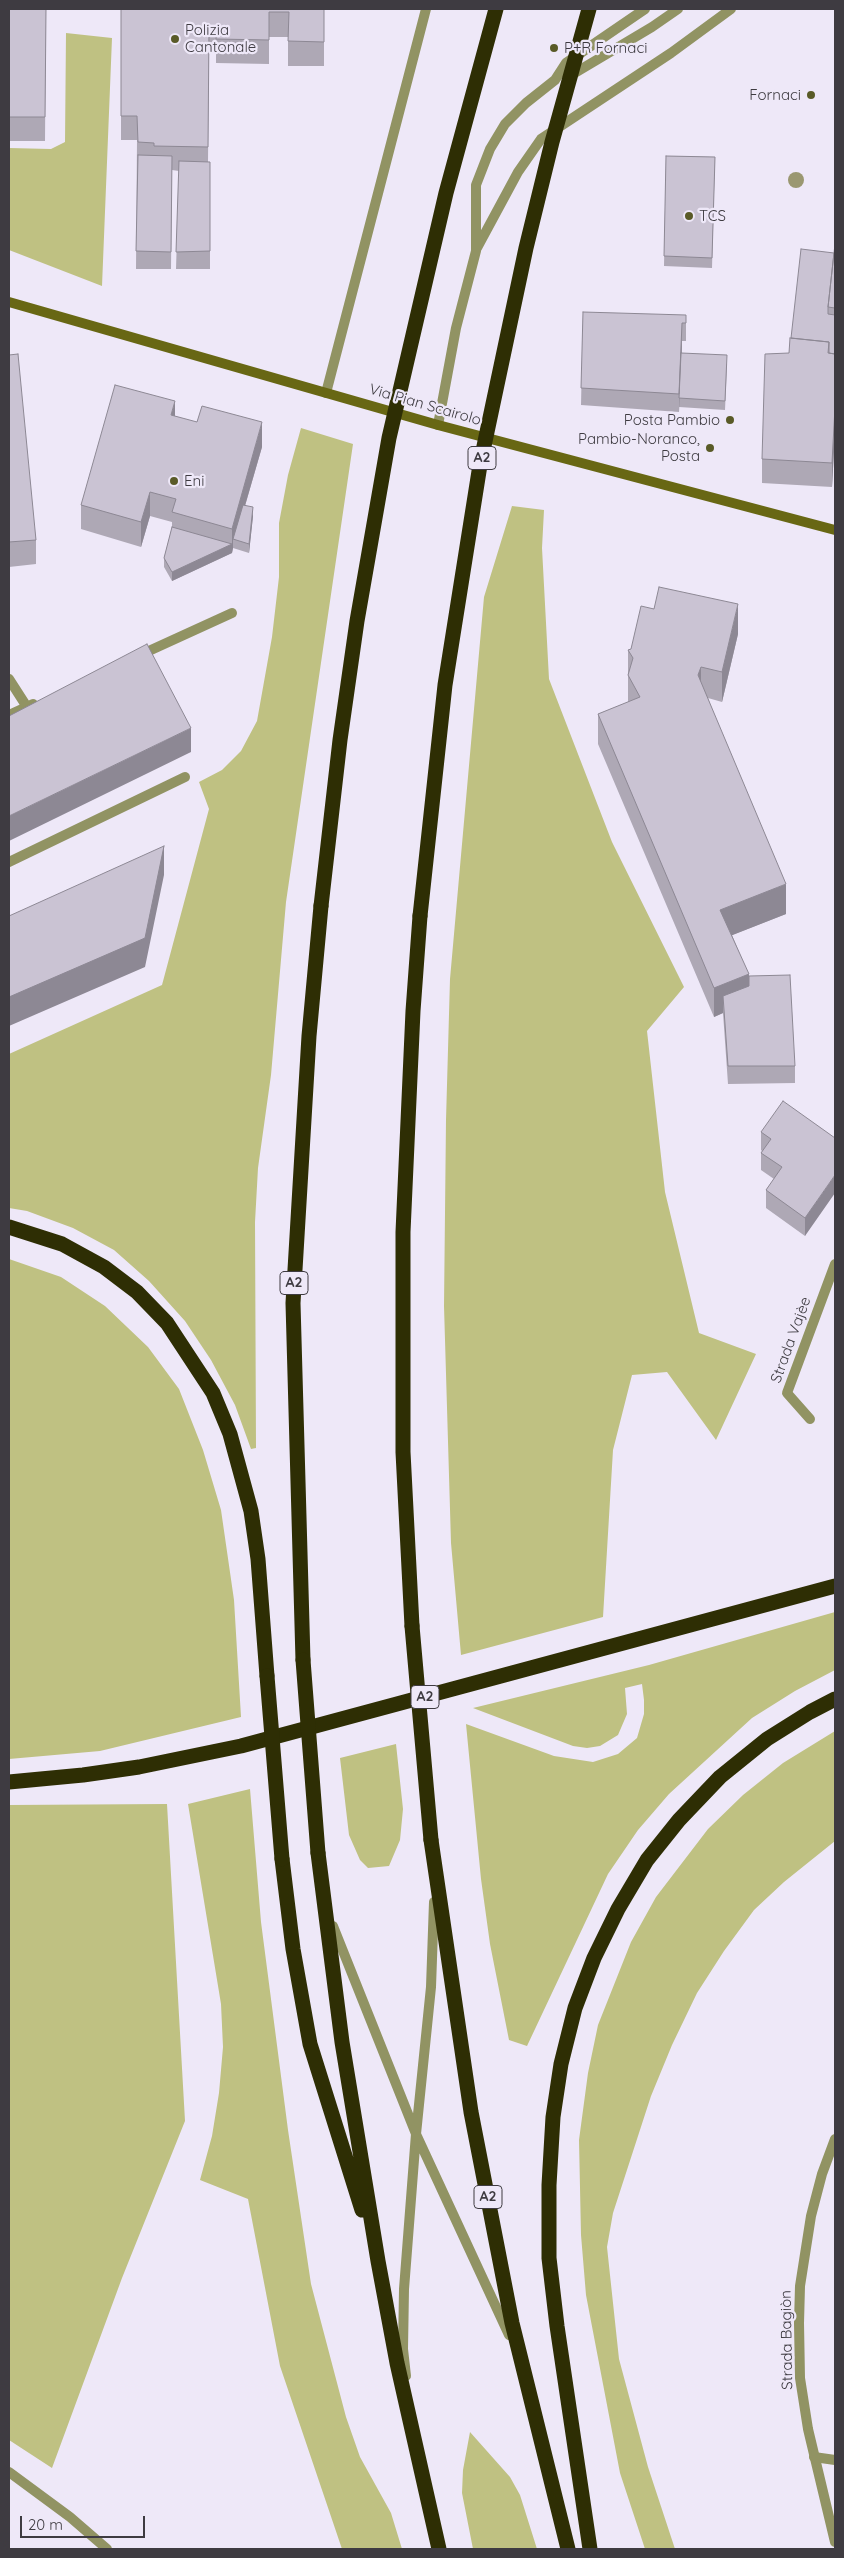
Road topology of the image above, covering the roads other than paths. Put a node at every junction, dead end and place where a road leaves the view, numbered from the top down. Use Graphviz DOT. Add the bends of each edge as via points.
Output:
graph roads {
  1 [pos="426,9"];
  2 [pos="496,9"];
  3 [pos="589,9"];
  4 [pos="645,9"];
  5 [pos="678,9"];
  6 [pos="731,9"];
  7 [pos="555,80"];
  8 [pos="476,251"];
  9 [pos="9,302"];
  10 [pos="326,393"];
  11 [pos="438,425"];
  12 [pos="835,530"];
  13 [pos="232,613"];
  14 [pos="134,658"];
  15 [pos="9,679"];
  16 [pos="45,698"];
  17 [pos="27,707"];
  18 [pos="9,715"];
  19 [pos="185,777"];
  20 [pos="9,862"];
  21 [pos="9,1227"];
  22 [pos="835,1264"];
  23 [pos="810,1419"];
  24 [pos="835,1586"];
  25 [pos="835,1699"];
  26 [pos="9,1782"];
  27 [pos="433,1860"];
  28 [pos="321,1877"];
  29 [pos="416,2134"];
  30 [pos="835,2139"];
  31 [pos="378,2261"];
  32 [pos="531,2403"];
  33 [pos="410,2421"];
  34 [pos="814,2457"];
  35 [pos="835,2460"];
  36 [pos="9,2472"];
  37 [pos="835,2542"];
  38 [pos="107,2549"];
  39 [pos="439,2549"];
  40 [pos="568,2549"];
  41 [pos="590,2549"];
  1 -- 10 [label="street"];
  2 -- 28 [label="highway, A2, bridge" via="446,193 389,438 357,621 321,906 309,1036 293,1303 303,1660"];
  3 -- 27 [label="highway, A2, bridge" via="528,238 480,466 445,685 420,916 412,1011 403,1232 403,1452 412,1626"];
  4 -- 7 [label="street" via="566,63"];
  5 -- 7 [label="street" via="568,77"];
  6 -- 8 [label="street" via="671,54 542,139 518,172"];
  7 -- 8 [label="street" via="505,124 490,149 476,185"];
  8 -- 11 [label="street" via="456,328"];
  9 -- 10 [label="main road, Via Pian Scairolo"];
  10 -- 11 [label="main road, Via Pian Scairolo"];
  11 -- 12 [label="main road, Via Pian Scairolo"];
  13 -- 14 [label="street"];
  15 -- 17 [label="street"];
  16 -- 17 [label="street"];
  17 -- 18 [label="street"];
  19 -- 20 [label="street"];
  21 -- 31 [label="highway, A2, bridge" via="62,1244 104,1267 137,1292 167,1323 213,1393 230,1434 251,1511 258,1559 282,1859 293,1949 310,2044"];
  22 -- 23 [label="street, Strada Vajèe" via="787,1393"];
  24 -- 26 [label="highway, A2" via="241,1746 83,1775"];
  25 -- 41 [label="highway" via="767,1739 720,1777 679,1820 646,1860 618,1909 575,2008 561,2064 553,2117 549,2258"];
  27 -- 29 [label="street" via="435,1925"];
  27 -- 32 [label="highway, A2" via="471,2112"];
  28 -- 29 [label="street" via="334,1933"];
  28 -- 31 [label="highway, A2" via="342,2042"];
  29 -- 32 [label="street" via="507,2329"];
  29 -- 33 [label="street" via="404,2289 403,2349"];
  30 -- 34 [label="street, Strada Bagiòn" via="811,2216 800,2286 800,2378"];
  31 -- 33 [label="highway, A2"];
  32 -- 40 [label="highway, A2"];
  33 -- 39 [label="highway, A2"];
  34 -- 35 [label="street"];
  34 -- 37 [label="street, Strada Bagiòn"];
  36 -- 38 [label="street" via="64,2512"];
}
